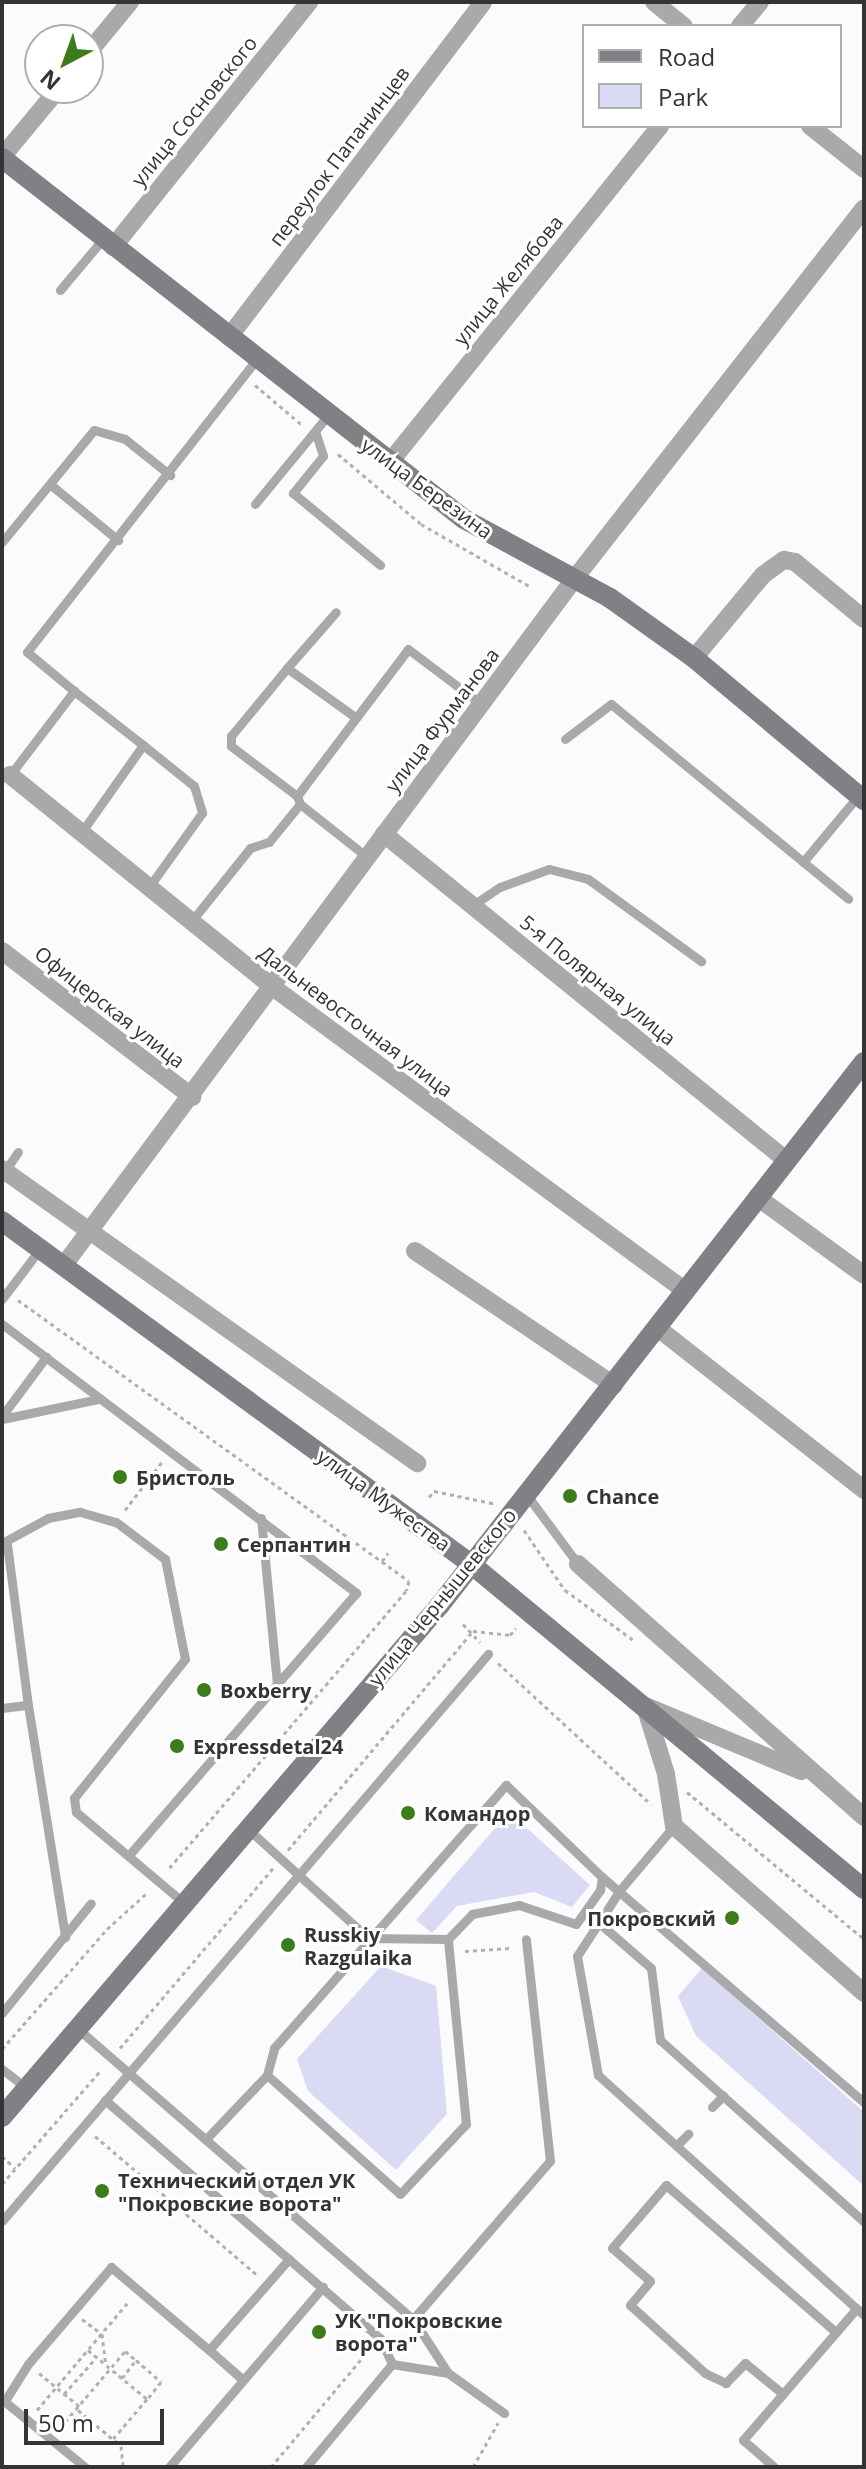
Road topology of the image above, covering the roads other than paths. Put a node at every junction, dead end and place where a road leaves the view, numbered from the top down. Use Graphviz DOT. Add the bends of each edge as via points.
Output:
graph roads {
  1 [pos="130,2"];
  2 [pos="309,2"];
  3 [pos="483,2"];
  4 [pos="654,2"];
  5 [pos="760,2"];
  6 [pos="682,24"];
  7 [pos="742,24"];
  8 [pos="104,34"];
  9 [pos="47,104"];
  10 [pos="658,128"];
  11 [pos="813,128"];
  12 [pos="4,163"];
  13 [pos="864,169"];
  14 [pos="864,208"];
  15 [pos="108,243"];
  16 [pos="60,290"];
  17 [pos="229,337"];
  18 [pos="257,359"];
  19 [pos="321,423"];
  20 [pos="390,462"];
  21 [pos="170,475"];
  22 [pos="51,485"];
  23 [pos="255,504"];
  24 [pos="118,540"];
  25 [pos="2,542"];
  26 [pos="380,565"];
  27 [pos="575,578"];
  28 [pos="336,612"];
  29 [pos="864,619"];
  30 [pos="694,658"];
  31 [pos="287,668"];
  32 [pos="74,691"];
  33 [pos="481,704"];
  34 [pos="355,717"];
  35 [pos="565,739"];
  36 [pos="143,745"];
  37 [pos="10,775"];
  38 [pos="861,798"];
  39 [pos="299,800"];
  40 [pos="81,833"];
  41 [pos="384,834"];
  42 [pos="367,857"];
  43 [pos="803,862"];
  44 [pos="148,888"];
  45 [pos="848,899"];
  46 [pos="472,906"];
  47 [pos="190,923"];
  48 [pos="2,951"];
  49 [pos="701,961"];
  50 [pos="274,988"];
  51 [pos="864,1062"];
  52 [pos="192,1097"];
  53 [pos="18,1152"];
  54 [pos="786,1160"];
  55 [pos="4,1170"];
  56 [pos="757,1197"];
  57 [pos="2,1221"];
  58 [pos="88,1233"];
  59 [pos="40,1249"];
  60 [pos="415,1251"];
  61 [pos="64,1265"];
  62 [pos="864,1275"];
  63 [pos="684,1290"];
  64 [pos="5,1295"];
  65 [pos="2,1324"];
  66 [pos="659,1329"];
  67 [pos="46,1357"];
  68 [pos="614,1385"];
  69 [pos="99,1399"];
  70 [pos="2,1418"];
  71 [pos="417,1463"];
  72 [pos="864,1490"];
  73 [pos="526,1494"];
  74 [pos="261,1518"];
  75 [pos="4,1543"];
  76 [pos="471,1564"];
  77 [pos="578,1564"];
  78 [pos="488,1654"];
  79 [pos="277,1684"];
  80 [pos="28,1705"];
  81 [pos="645,1706"];
  82 [pos="2,1708"];
  83 [pos="821,1781"];
  84 [pos="864,1817"];
  85 [pos="674,1826"];
  86 [pos="248,1829"];
  87 [pos="129,1855"];
  88 [pos="298,1876"];
  89 [pos="602,1877"];
  90 [pos="864,1889"];
  91 [pos="620,1890"];
  92 [pos="91,1903"];
  93 [pos="185,1904"];
  94 [pos="598,1922"];
  95 [pos="65,1937"];
  96 [pos="368,1938"];
  97 [pos="448,1939"];
  98 [pos="526,1939"];
  99 [pos="864,1993"];
  100 [pos="2,2013"];
  101 [pos="78,2029"];
  102 [pos="2,2069"];
  103 [pos="128,2071"];
  104 [pos="267,2075"];
  105 [pos="26,2088"];
  106 [pos="723,2096"];
  107 [pos="105,2100"];
  108 [pos="864,2102"];
  109 [pos="712,2107"];
  110 [pos="2,2117"];
  111 [pos="688,2134"];
  112 [pos="207,2138"];
  113 [pos="677,2145"];
  114 [pos="2,2221"];
  115 [pos="864,2222"];
  116 [pos="289,2259"];
  117 [pos="323,2287"];
  118 [pos="860,2312"];
  119 [pos="413,2319"];
  120 [pos="836,2332"];
  121 [pos="209,2350"];
  122 [pos="392,2364"];
  123 [pos="448,2373"];
  124 [pos="242,2379"];
  125 [pos="783,2394"];
  126 [pos="4,2401"];
  127 [pos="504,2413"];
  128 [pos="85,2467"];
  129 [pos="169,2467"];
  130 [pos="306,2467"];
  131 [pos="774,2467"];
  1 -- 8 [label="street"];
  2 -- 15 [label="street, улица Сосновского"];
  3 -- 17 [label="street, переулок Папанинцев"];
  4 -- 6 [label="street"];
  5 -- 7 [label="street"];
  9 -- 12 [label="street"];
  10 -- 20 [label="street, улица Желябова"];
  11 -- 13 [label="street"];
  12 -- 15 [label="street, улица Березина"];
  14 -- 27 [label="street, улица Фурманова"];
  15 -- 16 [label="lane"];
  15 -- 17 [label="street, улица Березина"];
  17 -- 18 [label="street, улица Березина"];
  18 -- 19 [label="street, улица Березина"];
  18 -- 21 [label="lane"];
  19 -- 20 [label="street, улица Березина"];
  19 -- 23 [label="lane"];
  19 -- 26 [label="lane" via="323,456 293,493"];
  20 -- 27 [label="street, улица Березина" via="506,545"];
  21 -- 22 [label="lane" via="125,439 94,430"];
  21 -- 24 [label="lane"];
  22 -- 24 [label="lane"];
  22 -- 25 [label="lane"];
  24 -- 32 [label="lane" via="27,652"];
  27 -- 30 [label="street, улица Березина"];
  27 -- 33 [label="street, улица Фурманова"];
  28 -- 31 [label="lane"];
  29 -- 30 [label="street" via="795,562 784,560 768,569"];
  30 -- 38 [label="street, улица Березина"];
  31 -- 34 [label="lane"];
  31 -- 39 [label="lane" via="231,736 231,746"];
  32 -- 36 [label="lane"];
  32 -- 37 [label="lane"];
  33 -- 34 [label="lane" via="408,649"];
  33 -- 41 [label="street, улица Фурманова"];
  34 -- 39 [label="lane"];
  35 -- 43 [label="lane" via="611,704"];
  36 -- 40 [label="lane"];
  36 -- 44 [label="lane" via="194,786 202,813"];
  37 -- 40 [label="street, Дальневосточная улица"];
  38 -- 43 [label="lane"];
  39 -- 42 [label="lane"];
  39 -- 47 [label="lane" via="269,842 250,848"];
  40 -- 44 [label="street, Дальневосточная улица"];
  41 -- 42 [label="street, улица Фурманова"];
  41 -- 46 [label="street, 5-я Полярная улица"];
  42 -- 50 [label="street, улица Фурманова"];
  43 -- 45 [label="lane"];
  44 -- 47 [label="street, Дальневосточная улица"];
  46 -- 49 [label="lane" via="500,887 549,869 588,879"];
  46 -- 54 [label="street, 5-я Полярная улица"];
  47 -- 50 [label="street, Дальневосточная улица"];
  48 -- 52 [label="street, Офицерская улица"];
  50 -- 52 [label="street, улица Фурманова"];
  50 -- 63 [label="street, Дальневосточная улица"];
  51 -- 54 [label="street, улица Чернышевского"];
  52 -- 58 [label="street, улица Фурманова"];
  53 -- 55 [label="lane"];
  54 -- 56 [label="street, улица Чернышевского"];
  55 -- 58 [label="street"];
  56 -- 62 [label="street"];
  56 -- 63 [label="street, улица Чернышевского"];
  57 -- 59 [label="street, улица Мужества"];
  58 -- 61 [label="street, улица Фурманова"];
  58 -- 71 [label="street"];
  59 -- 61 [label="street, улица Мужества"];
  59 -- 64 [label="lane"];
  60 -- 68 [label="street"];
  61 -- 76 [label="street, улица Мужества"];
  63 -- 66 [label="street, улица Чернышевского"];
  65 -- 67 [label="lane"];
  66 -- 68 [label="street, улица Чернышевского"];
  66 -- 72 [label="street"];
  67 -- 69 [label="lane"];
  67 -- 70 [label="lane"];
  68 -- 73 [label="street, улица Чернышевского"];
  69 -- 70 [label="lane"];
  69 -- 74 [label="lane"];
  73 -- 76 [label="street, улица Чернышевского"];
  73 -- 77 [label="lane"];
  74 -- 79 [label="lane"];
  74 -- 79 [label="lane" via="356,1593"];
  75 -- 80 [label="lane"];
  75 -- 87 [label="lane" via="48,1518 80,1512 116,1522 165,1559 185,1659 74,1798 76,1812"];
  76 -- 81 [label="street, улица Мужества"];
  76 -- 86 [label="street, улица Чернышевского"];
  77 -- 83 [label="street"];
  78 -- 88 [label="lane"];
  79 -- 87 [label="lane"];
  80 -- 82 [label="lane"];
  80 -- 95 [label="lane"];
  81 -- 83 [label="street" via="754,1748"];
  81 -- 85 [label="street" via="666,1774"];
  81 -- 90 [label="street, улица Мужества"];
  83 -- 84 [label="street"];
  85 -- 91 [label="lane"];
  85 -- 99 [label="street"];
  86 -- 88 [label="lane"];
  86 -- 93 [label="street, улица Чернышевского"];
  87 -- 93 [label="lane"];
  88 -- 96 [label="lane"];
  88 -- 103 [label="lane"];
  89 -- 91 [label="lane"];
  89 -- 96 [label="lane" via="506,1785"];
  89 -- 97 [label="lane" via="600,1890 576,1924 519,1905 472,1914"];
  91 -- 94 [label="lane"];
  91 -- 108 [label="lane"];
  92 -- 95 [label="lane"];
  93 -- 101 [label="street, улица Чернышевского"];
  94 -- 106 [label="lane" via="651,1968 660,2040"];
  94 -- 113 [label="lane" via="577,1956 598,2075"];
  95 -- 100 [label="lane"];
  96 -- 97 [label="lane"];
  96 -- 104 [label="lane" via="274,2048"];
  97 -- 104 [label="lane" via="466,2124 400,2194"];
  98 -- 119 [label="lane" via="550,2161"];
  101 -- 103 [label="lane"];
  101 -- 105 [label="street, улица Чернышевского"];
  102 -- 105 [label="lane"];
  103 -- 107 [label="lane"];
  103 -- 112 [label="lane"];
  104 -- 112 [label="lane"];
  105 -- 110 [label="street, улица Чернышевского"];
  106 -- 109 [label="lane"];
  106 -- 115 [label="lane"];
  107 -- 114 [label="lane"];
  107 -- 116 [label="lane"];
  111 -- 113 [label="lane"];
  112 -- 119 [label="lane"];
  113 -- 118 [label="lane"];
  116 -- 117 [label="lane"];
  116 -- 121 [label="lane"];
  117 -- 122 [label="lane" via="380,2338"];
  117 -- 124 [label="lane"];
  118 -- 120 [label="lane"];
  119 -- 123 [label="lane"];
  120 -- 125 [label="lane"];
  120 -- 125 [label="lane" via="666,2185 612,2248 650,2281 630,2305 705,2373 726,2383 745,2363"];
  121 -- 124 [label="lane"];
  121 -- 126 [label="lane" via="111,2267 28,2364"];
  122 -- 123 [label="lane"];
  122 -- 130 [label="lane"];
  123 -- 127 [label="lane"];
  124 -- 129 [label="lane"];
  125 -- 131 [label="lane" via="743,2440"];
  126 -- 128 [label="lane"];
}
